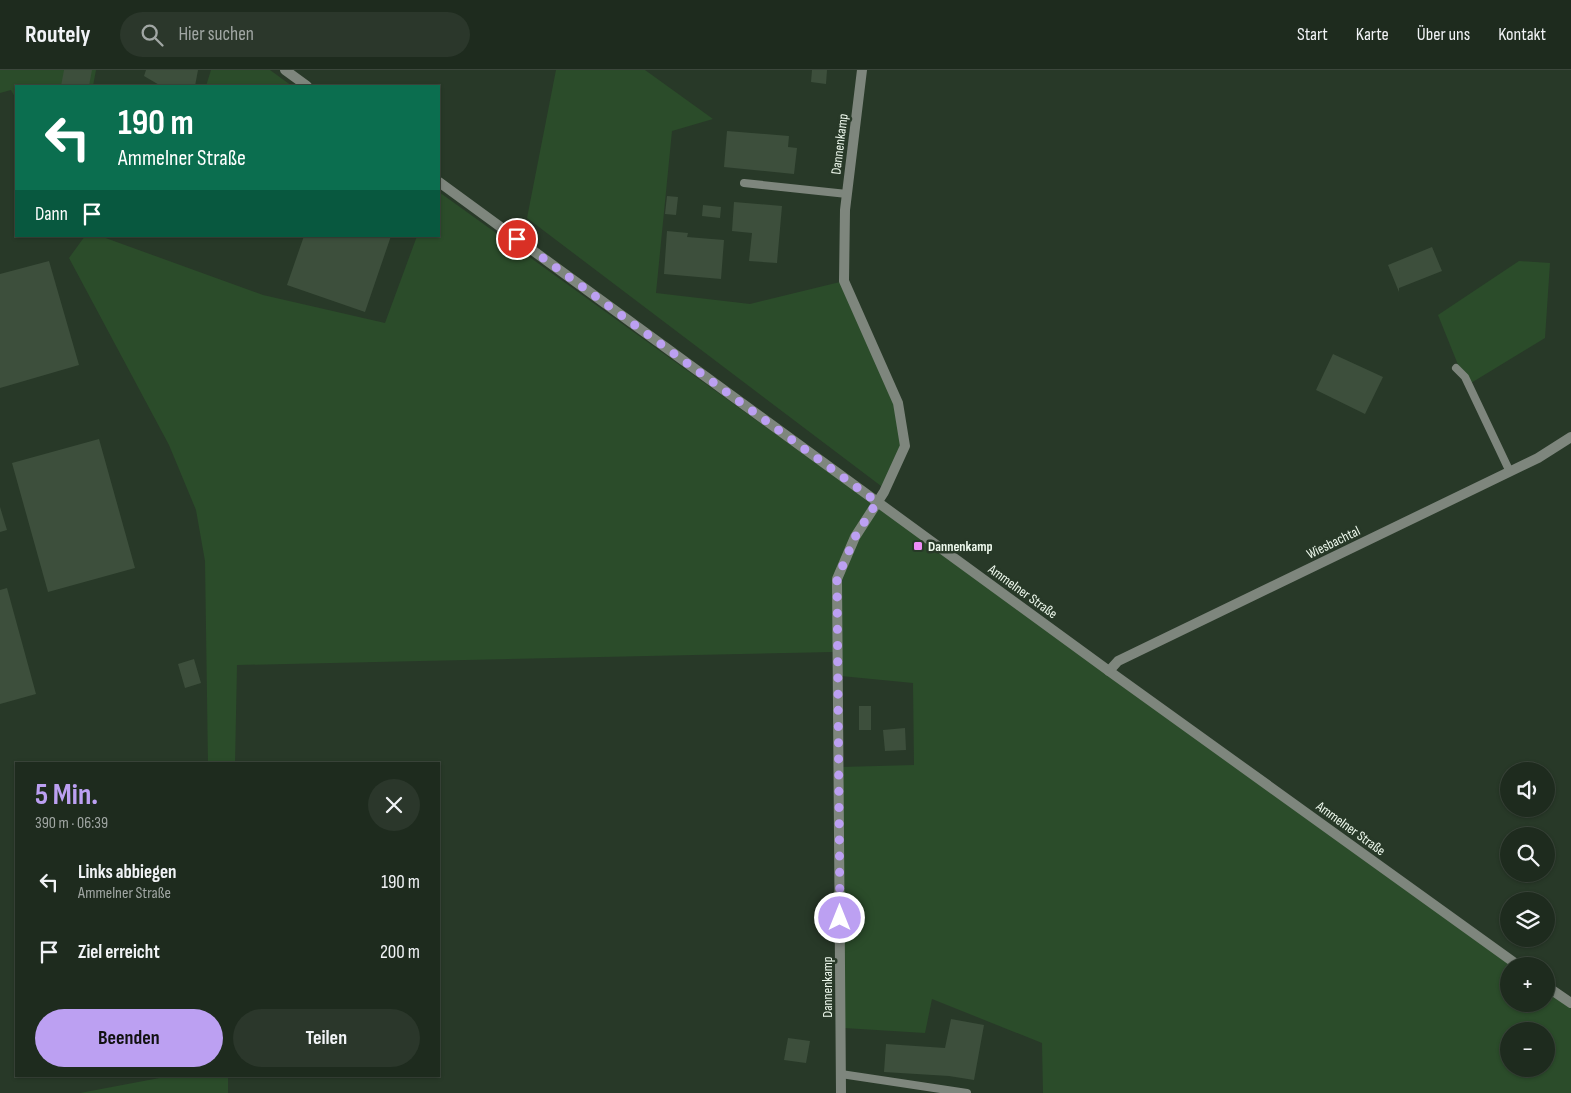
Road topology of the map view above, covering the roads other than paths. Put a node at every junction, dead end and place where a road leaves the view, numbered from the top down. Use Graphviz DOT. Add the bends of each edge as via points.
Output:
graph roads {
  1 [pos="285,70"];
  2 [pos="862,70"];
  3 [pos="306,85"];
  4 [pos="440,183"];
  5 [pos="744,183"];
  6 [pos="847,194"];
  7 [pos="1456,368"];
  8 [pos="1571,437"];
  9 [pos="1510,472"];
  10 [pos="877,502"];
  11 [pos="1109,671"];
  12 [pos="1506,957"];
  13 [pos="1555,992"];
  14 [pos="1571,1003"];
  15 [pos="841,1074"];
  16 [pos="841,1093"];
  17 [pos="967,1093"];
  1 -- 3 [label="street"];
  2 -- 6 [label="street, Dannenkamp"];
  4 -- 10 [label="street, Ammelner Straße"];
  5 -- 6 [label="lane"];
  6 -- 10 [label="street, Dannenkamp" via="844,281 898,403 905,446"];
  7 -- 9 [label="lane" via="1465,377"];
  8 -- 9 [label="street, Wiesbachtal"];
  9 -- 11 [label="street, Wiesbachtal" via="1118,661"];
  10 -- 11 [label="street, Ammelner Straße"];
  10 -- 15 [label="street, Dannenkamp" via="855,537 837,579"];
  11 -- 12 [label="street, Ammelner Straße"];
  13 -- 14 [label="street"];
  15 -- 16 [label="street, Dannenkamp"];
  15 -- 17 [label="lane"];
}
